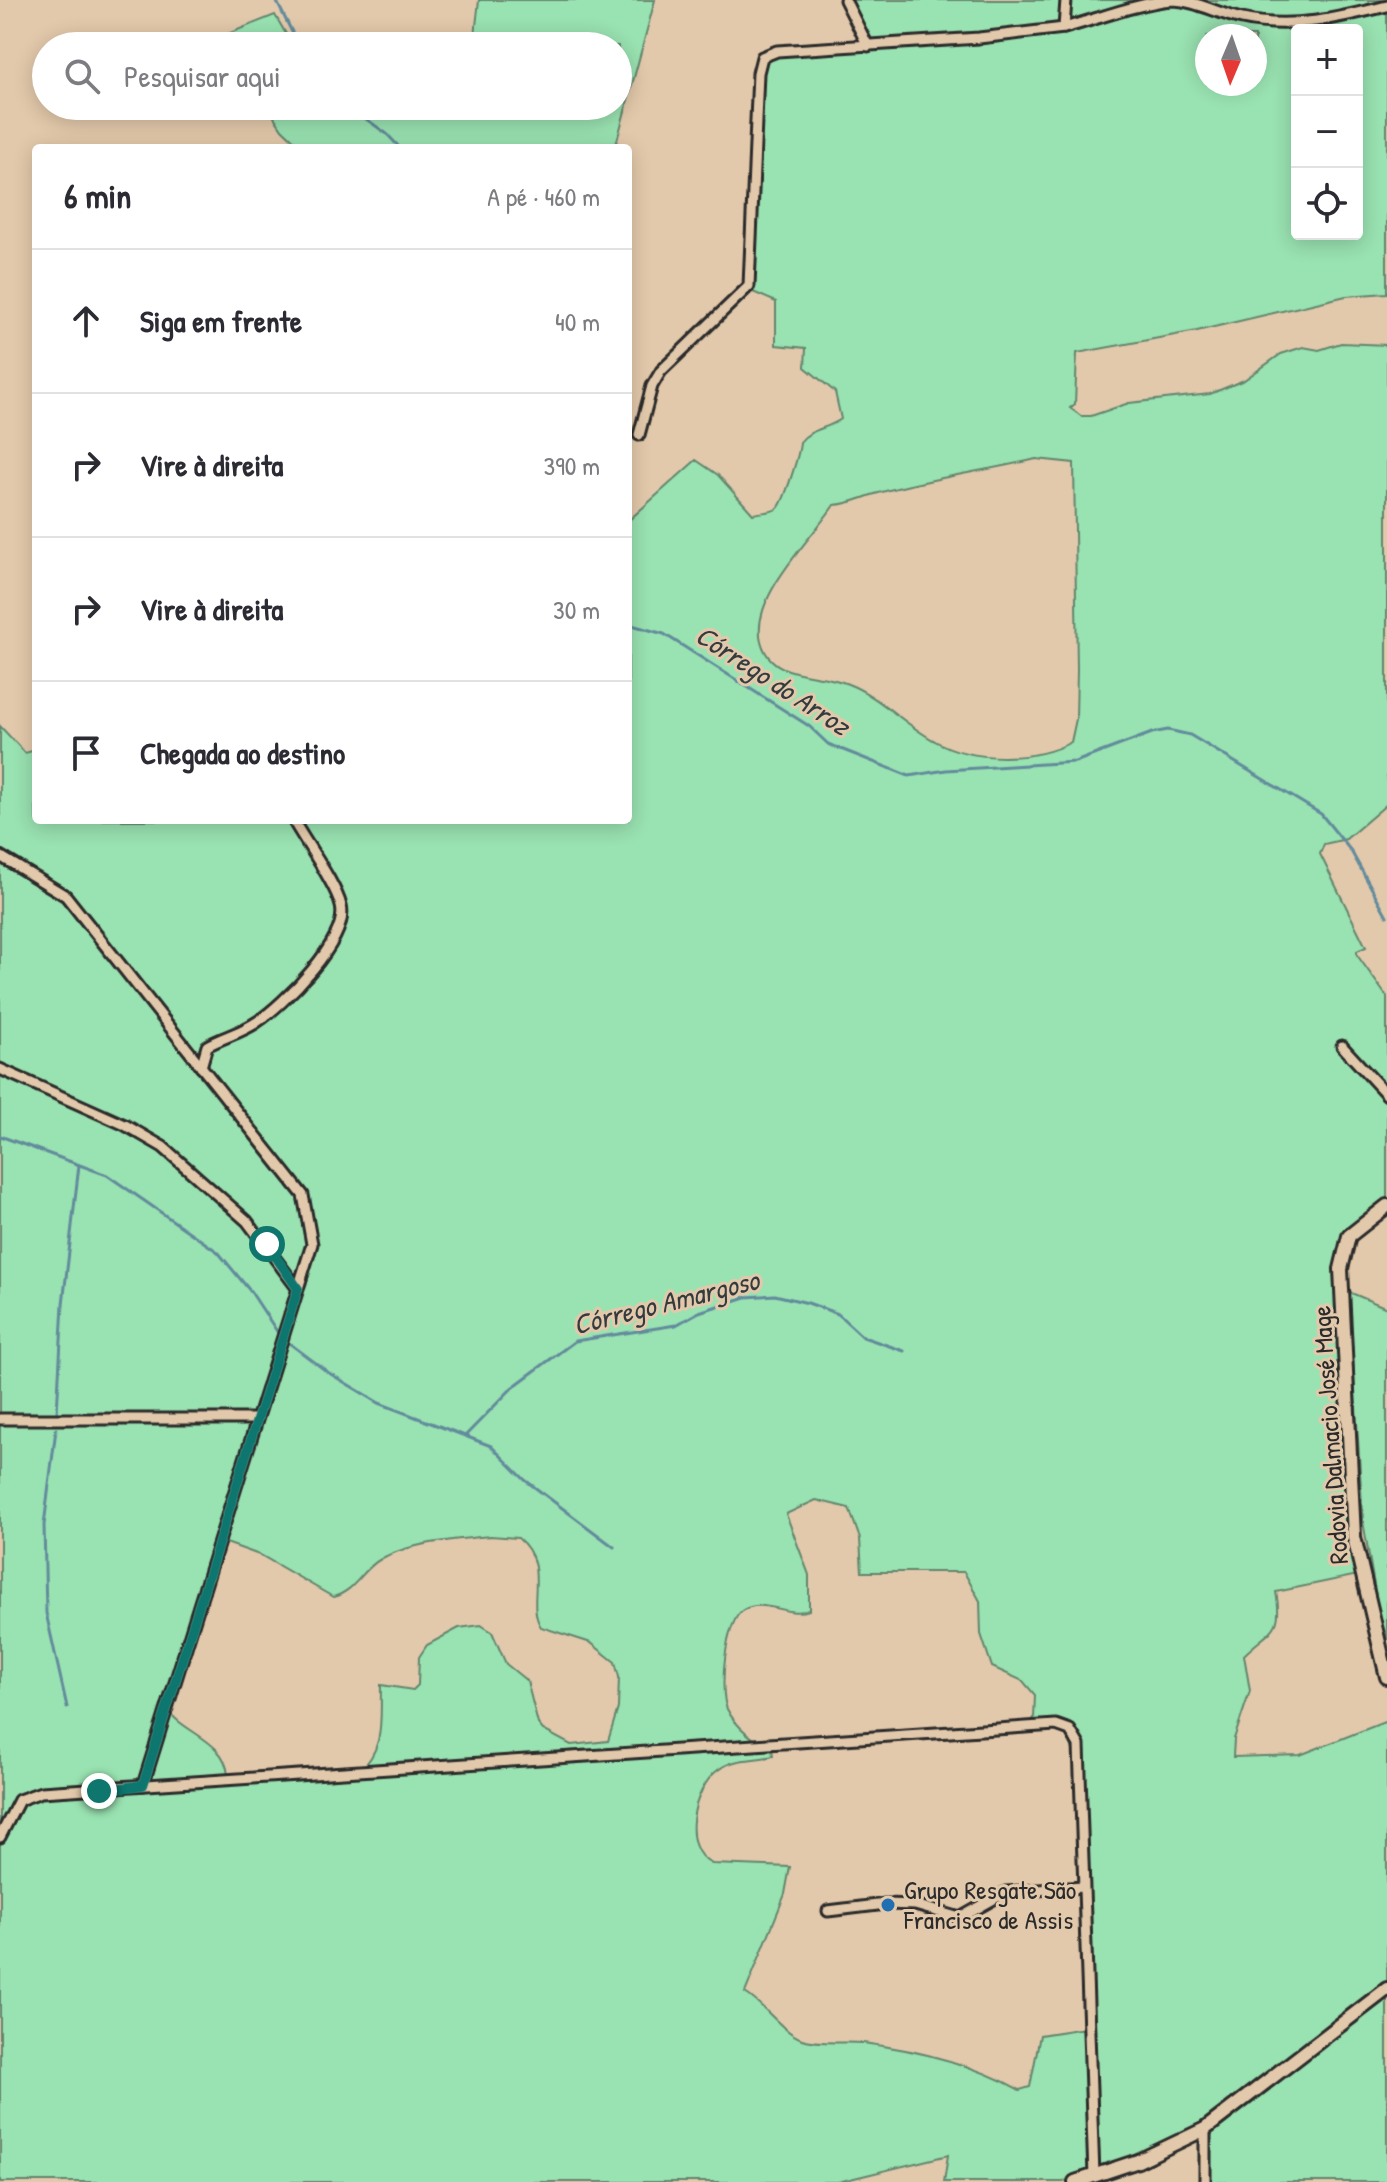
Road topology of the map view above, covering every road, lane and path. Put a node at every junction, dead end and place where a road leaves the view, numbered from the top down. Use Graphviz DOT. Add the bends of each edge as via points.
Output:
graph roads {
  1 [pos="845,0"];
  2 [pos="1066,0"];
  3 [pos="1387,6"];
  4 [pos="1064,28"];
  5 [pos="868,46"];
  6 [pos="639,435"];
  7 [pos="295,824"];
  8 [pos="0,856"];
  9 [pos="1342,1046"];
  10 [pos="201,1067"];
  11 [pos="0,1069"];
  12 [pos="1387,1095"];
  13 [pos="1387,1206"];
  14 [pos="298,1289"];
  15 [pos="0,1419"];
  16 [pos="255,1419"];
  17 [pos="1387,1677"];
  18 [pos="143,1785"];
  19 [pos="0,1837"];
  20 [pos="1083,1887"];
  21 [pos="828,1911"];
  22 [pos="1387,1989"];
  23 [pos="1205,2129"];
  24 [pos="1094,2176"];
  25 [pos="1075,2182"];
  26 [pos="1205,2182"];
  1 -- 5 [label="street"];
  2 -- 4 [label="street"];
  3 -- 4 [label="street" via="1287,23 1244,20 1172,0"];
  4 -- 5 [label="street"];
  5 -- 6 [label="street" via="777,51 762,57 749,286 661,371"];
  7 -- 10 [label="street" via="341,905 341,926 328,950 274,1010 207,1046"];
  8 -- 10 [label="street" via="66,896"];
  9 -- 12 [label="street"];
  10 -- 14 [label="street" via="303,1195 312,1244"];
  11 -- 14 [label="street" via="163,1147 247,1221"];
  13 -- 17 [label="street, Rodovia Dalmacio José Mage" via="1349,1236 1341,1269 1354,1537"];
  14 -- 16 [label="street"];
  15 -- 16 [label="street"];
  16 -- 18 [label="street"];
  18 -- 19 [label="street" via="29,1794 19,1800"];
  18 -- 20 [label="street" via="1056,1725 1070,1730 1079,1745"];
  20 -- 21 [label="street" via="1006,1892 960,1918 915,1905"];
  20 -- 24 [label="street"];
  22 -- 23 [label="street"];
  23 -- 24 [label="street"];
  23 -- 26 [label="street"];
  24 -- 25 [label="street"];
}
